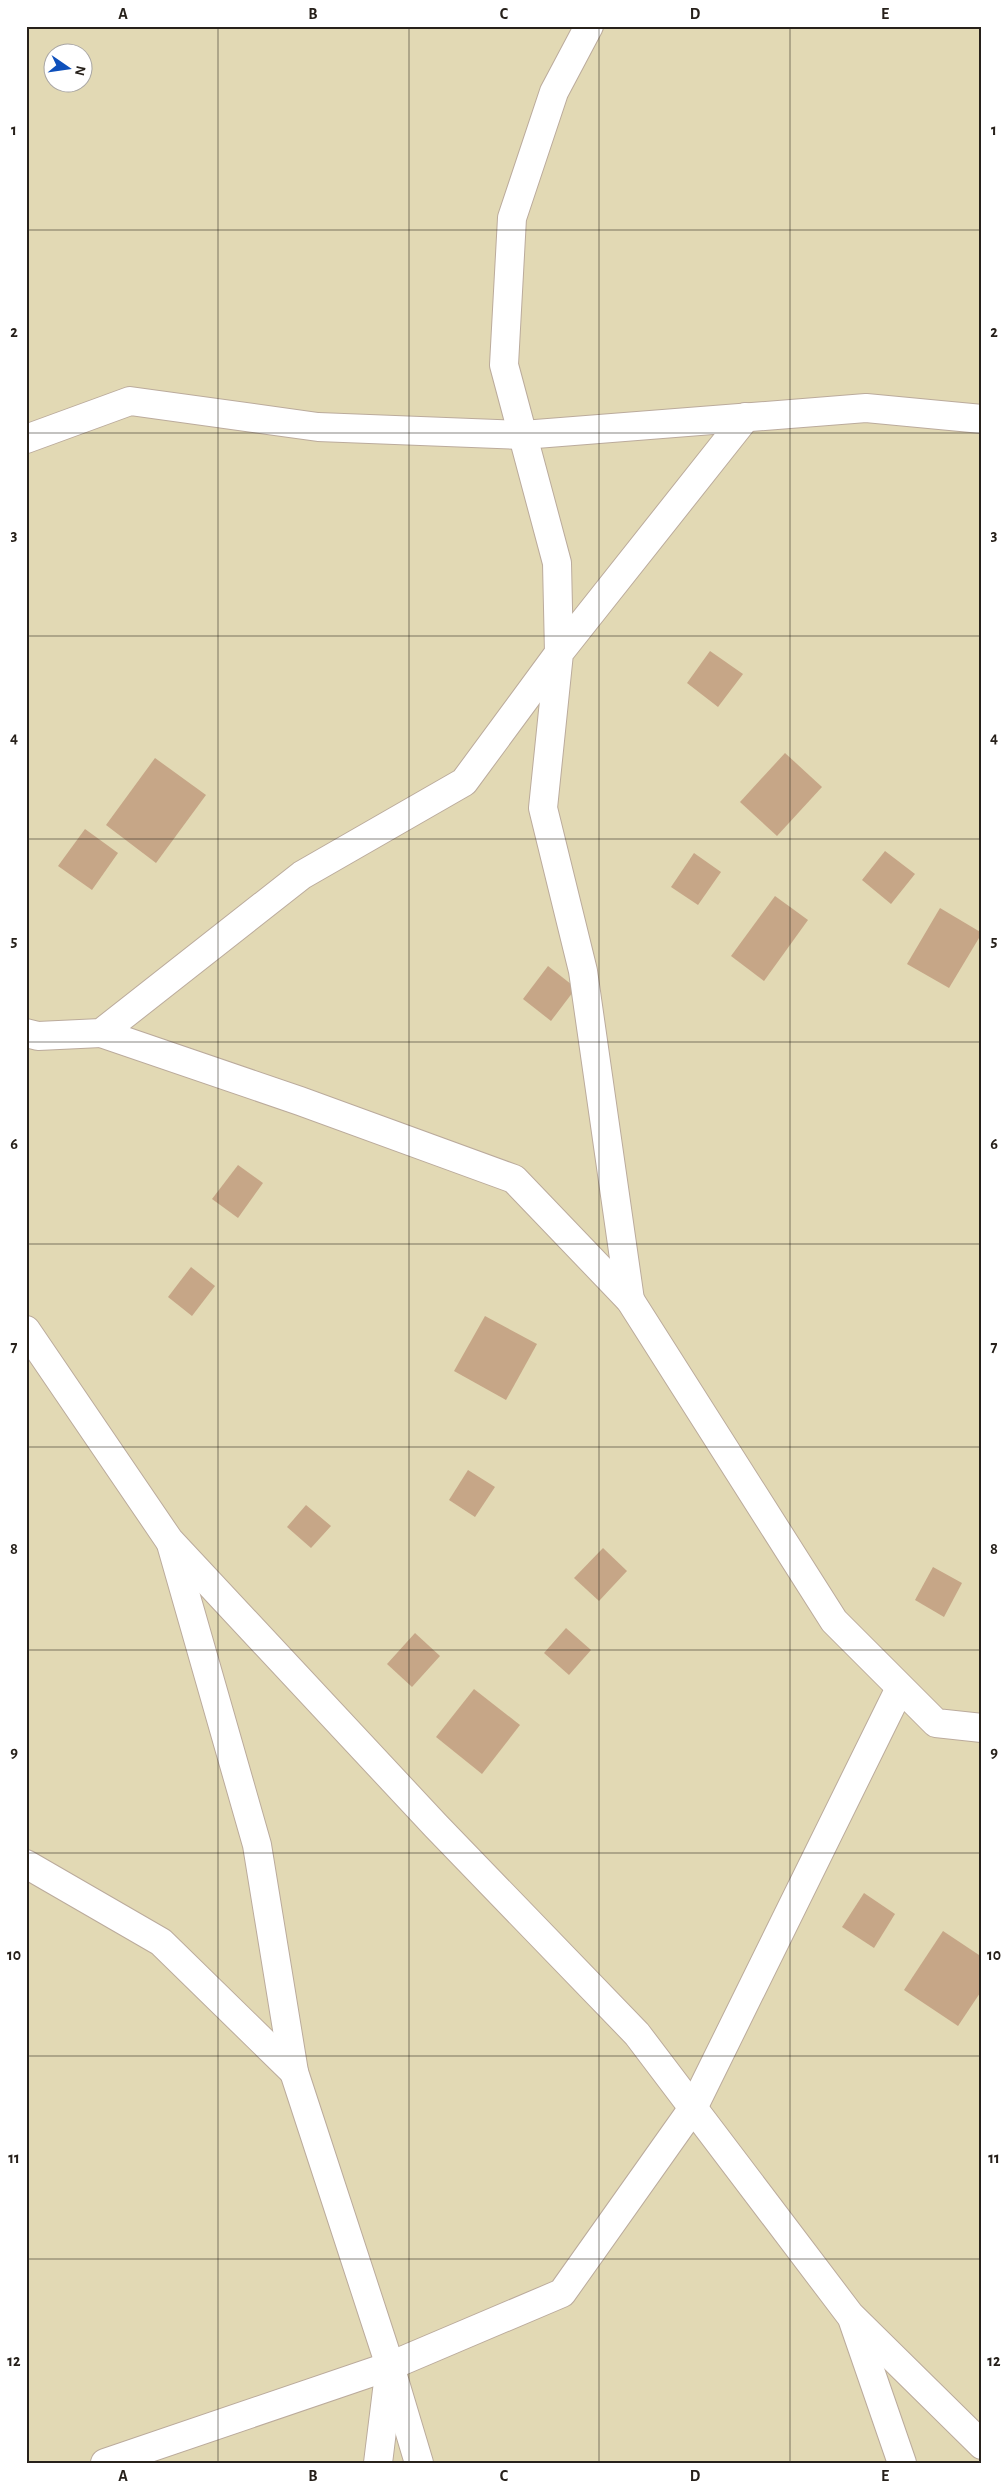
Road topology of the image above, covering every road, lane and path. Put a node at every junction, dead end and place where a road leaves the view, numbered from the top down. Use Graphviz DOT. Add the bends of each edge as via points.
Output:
graph roads {
  1 [pos="589,26"];
  2 [pos="746,417"];
  3 [pos="982,419"];
  4 [pos="523,435"];
  5 [pos="26,439"];
  6 [pos="559,653"];
  7 [pos="26,1032"];
  8 [pos="101,1033"];
  9 [pos="630,1300"];
  10 [pos="26,1330"];
  11 [pos="170,1540"];
  12 [pos="900,1688"];
  13 [pos="982,1728"];
  14 [pos="26,1864"];
  15 [pos="294,2072"];
  16 [pos="693,2108"];
  17 [pos="850,2315"];
  18 [pos="390,2366"];
  19 [pos="982,2445"];
  20 [pos="105,2463"];
  21 [pos="378,2463"];
  22 [pos="419,2463"];
  23 [pos="902,2463"];
  1 -- 4 [label="street" via="554,92 512,218 504,365"];
  2 -- 3 [label="street" via="866,408"];
  2 -- 4 [label="street"];
  2 -- 6 [label="street"];
  4 -- 5 [label="street" via="318,427 130,401"];
  4 -- 6 [label="street" via="557,563"];
  6 -- 8 [label="street" via="464,782 302,875"];
  6 -- 9 [label="street" via="543,808 583,971"];
  7 -- 8 [label="street" via="38,1036"];
  8 -- 9 [label="street" via="514,1179"];
  9 -- 12 [label="street" via="834,1621"];
  10 -- 11 [label="street"];
  11 -- 15 [label="street" via="257,1845"];
  11 -- 16 [label="street" via="436,1826 637,2034"];
  12 -- 13 [label="street" via="936,1724"];
  12 -- 16 [label="street"];
  14 -- 15 [label="street" via="161,1942"];
  15 -- 18 [label="street"];
  16 -- 17 [label="street"];
  16 -- 18 [label="street" via="562,2293"];
  17 -- 19 [label="street"];
  17 -- 23 [label="street"];
  18 -- 20 [label="street"];
  18 -- 21 [label="street"];
  18 -- 22 [label="street"];
}
